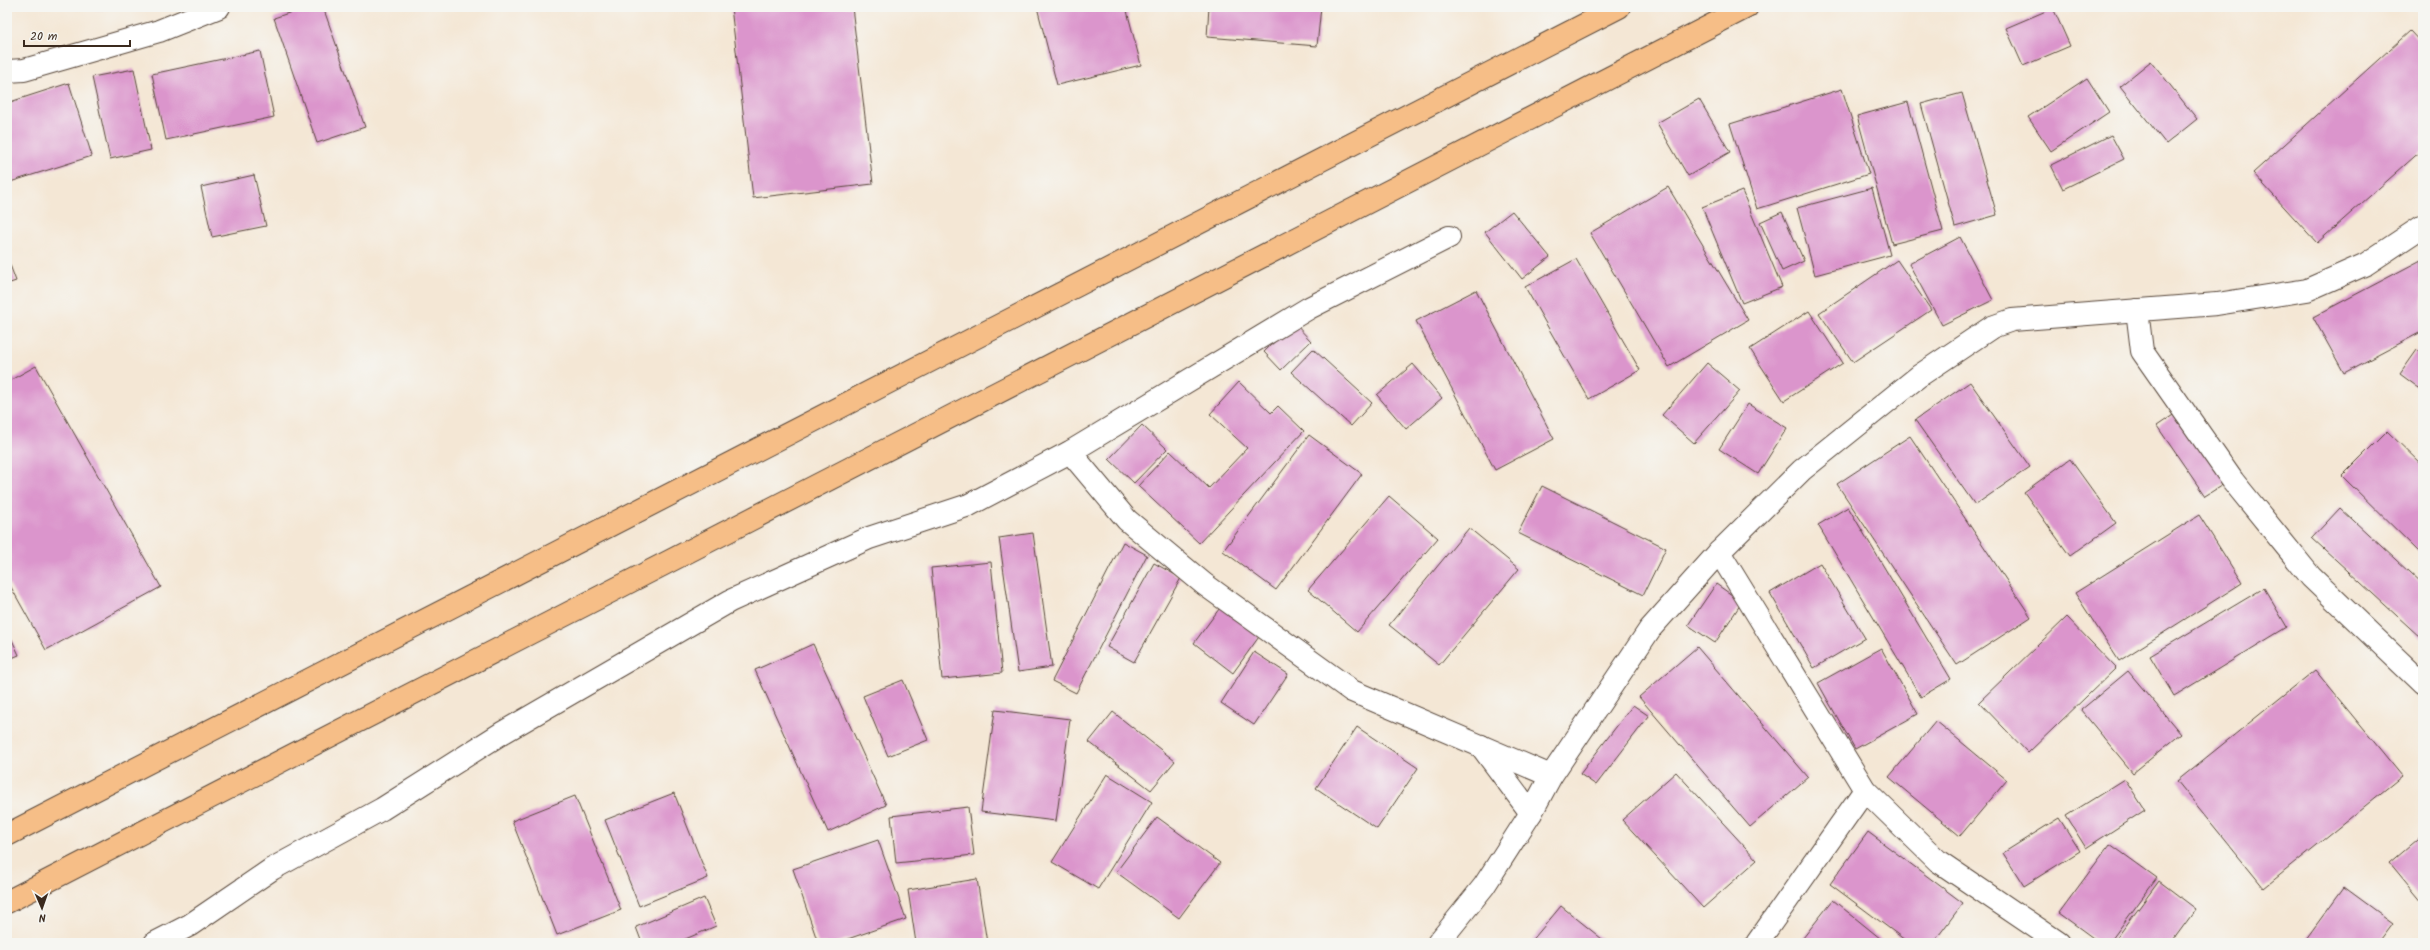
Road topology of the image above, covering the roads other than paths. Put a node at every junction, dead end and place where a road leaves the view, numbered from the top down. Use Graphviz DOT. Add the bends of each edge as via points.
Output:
graph roads {
  1 [pos="219,7"];
  2 [pos="1619,7"];
  3 [pos="1747,7"];
  4 [pos="7,71"];
  5 [pos="2423,226"];
  6 [pos="1449,237"];
  7 [pos="2137,310"];
  8 [pos="1070,452"];
  9 [pos="1719,552"];
  10 [pos="2423,684"];
  11 [pos="1480,745"];
  12 [pos="1552,776"];
  13 [pos="1865,790"];
  14 [pos="1531,813"];
  15 [pos="7,835"];
  16 [pos="7,902"];
  17 [pos="155,943"];
  18 [pos="1438,943"];
  19 [pos="1757,943"];
  20 [pos="2059,943"];
  1 -- 4 [label="street" via="159,31 24,70"];
  2 -- 15 [label="highway"];
  3 -- 16 [label="highway"];
  5 -- 7 [label="street" via="2366,264 2307,290 2217,304"];
  6 -- 8 [label="street" via="1309,308"];
  7 -- 9 [label="street" via="2026,318 1992,327 1919,376 1802,470"];
  7 -- 10 [label="street" via="2142,351 2233,482 2311,577"];
  8 -- 11 [label="street" via="1127,520 1204,584 1352,691"];
  8 -- 17 [label="street" via="969,505 869,538 730,600 502,733 382,809 272,869 190,925"];
  9 -- 12 [label="street" via="1650,628"];
  9 -- 13 [label="street"];
  11 -- 12 [label="street"];
  11 -- 14 [label="street"];
  12 -- 14 [label="street"];
  13 -- 19 [label="street"];
  13 -- 20 [label="street" via="1938,861"];
  14 -- 18 [label="street" via="1484,886"];
}
